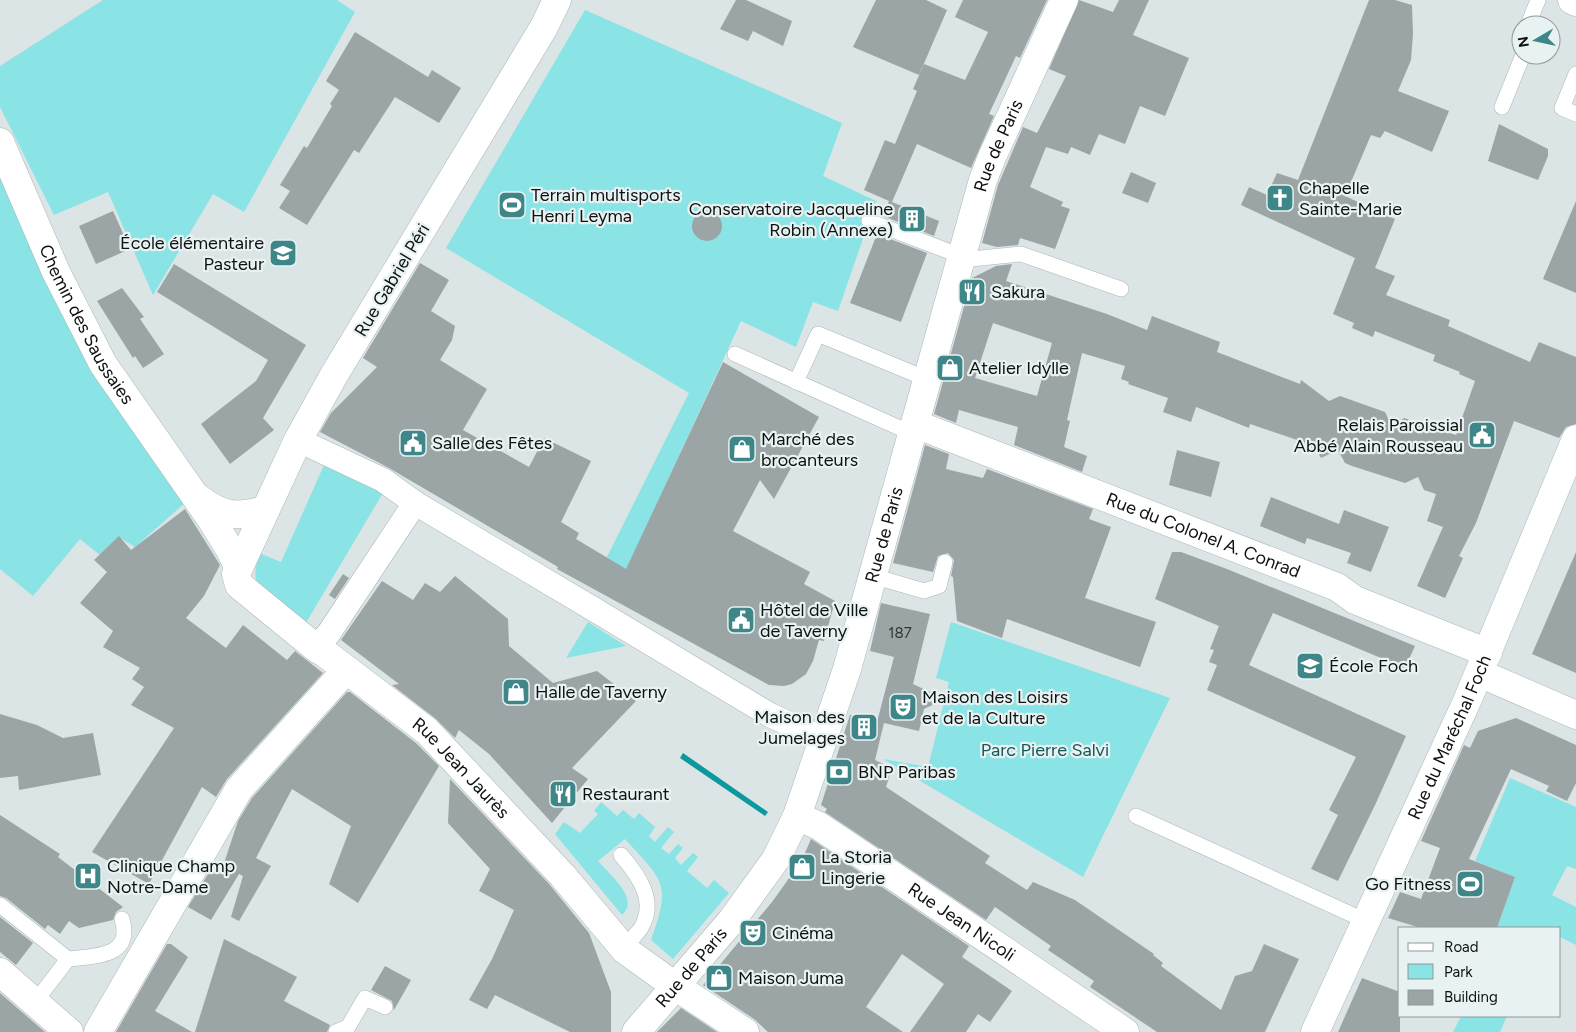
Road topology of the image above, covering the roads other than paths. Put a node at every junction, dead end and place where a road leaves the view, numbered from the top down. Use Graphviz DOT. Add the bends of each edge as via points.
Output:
graph roads {
  1 [pos="557,0"];
  2 [pos="1064,0"];
  3 [pos="1538,0"];
  4 [pos="1572,0"];
  5 [pos="1576,2"];
  6 [pos="1532,15"];
  7 [pos="1519,65"];
  8 [pos="1576,74"];
  9 [pos="1502,107"];
  10 [pos="1576,114"];
  11 [pos="0,142"];
  12 [pos="869,221"];
  13 [pos="961,256"];
  14 [pos="1121,289"];
  15 [pos="735,354"];
  16 [pos="927,379"];
  17 [pos="796,382"];
  18 [pos="912,437"];
  19 [pos="1576,439"];
  20 [pos="298,440"];
  21 [pos="194,496"];
  22 [pos="415,504"];
  23 [pos="265,510"];
  24 [pos="945,562"];
  25 [pos="238,566"];
  26 [pos="873,576"];
  27 [pos="316,648"];
  28 [pos="1484,663"];
  29 [pos="346,670"];
  30 [pos="1576,715"];
  31 [pos="824,740"];
  32 [pos="797,816"];
  33 [pos="1136,816"];
  34 [pos="621,855"];
  35 [pos="0,905"];
  36 [pos="122,919"];
  37 [pos="1366,921"];
  38 [pos="625,950"];
  39 [pos="68,959"];
  40 [pos="0,972"];
  41 [pos="675,986"];
  42 [pos="35,1002"];
  43 [pos="384,1007"];
  44 [pos="69,1032"];
  45 [pos="98,1032"];
  46 [pos="336,1032"];
  47 [pos="636,1032"];
  48 [pos="745,1032"];
  49 [pos="1125,1032"];
  50 [pos="1315,1032"];
  1 -- 20 [label="street, Rue Gabriel Péri"];
  2 -- 13 [label="street, Rue de Paris" via="992,156"];
  3 -- 6 [label="lane"];
  4 -- 5 [label="street"];
  7 -- 9 [label="lane"];
  8 -- 10 [label="lane" via="1562,108"];
  11 -- 21 [label="street, Chemin des Saussaies" via="56,272 103,364"];
  12 -- 13 [label="lane"];
  13 -- 14 [label="lane" via="972,259 1021,254"];
  13 -- 16 [label="street, Rue de Paris"];
  15 -- 17 [label="lane"];
  16 -- 17 [label="lane" via="818,334"];
  16 -- 18 [label="street, Rue de Paris"];
  17 -- 18 [label="lane"];
  18 -- 26 [label="street, Rue de Paris"];
  18 -- 28 [label="street, Rue du Colonel A. Conrad" via="1337,587 1355,600"];
  19 -- 28 [label="street, Rue du Maréchal Foch"];
  20 -- 22 [label="street" via="383,480"];
  20 -- 23 [label="street, Rue Gabriel Péri"];
  21 -- 23 [label="street, Chemin des Saussaies" via="224,514 246,515"];
  21 -- 25 [label="street, Chemin des Saussaies"];
  22 -- 27 [label="street"];
  22 -- 31 [label="street" via="770,715"];
  23 -- 25 [label="street, Rue Gabriel Péri"];
  24 -- 26 [label="lane" via="939,586 924,591"];
  25 -- 27 [label="street, Rue Jean Jaurès" via="239,584"];
  26 -- 31 [label="street, Rue de Paris"];
  27 -- 29 [label="street, Rue Jean Jaurès"];
  28 -- 30 [label="street, Rue du Colonel A. Conrad"];
  28 -- 37 [label="street, Rue du Maréchal Foch"];
  29 -- 38 [label="street, Rue Jean Jaurès" via="427,730 562,875"];
  29 -- 45 [label="street" via="239,789"];
  31 -- 32 [label="street, Rue de Paris"];
  32 -- 41 [label="street, Rue de Paris" via="776,859 732,920"];
  32 -- 49 [label="street, Rue Jean Nicoli" via="835,837"];
  33 -- 37 [label="lane"];
  34 -- 38 [label="lane" via="637,874 648,898 648,913"];
  35 -- 39 [label="lane"];
  36 -- 39 [label="lane" via="125,931 119,948 99,955"];
  37 -- 50 [label="street, Rue du Maréchal Foch"];
  38 -- 41 [label="street, Rue Jean Jaurès"];
  39 -- 42 [label="lane"];
  40 -- 42 [label="street"];
  41 -- 47 [label="street, Rue de Paris"];
  41 -- 48 [label="street, Rue Jean Jaurès"];
  42 -- 44 [label="street"];
  43 -- 46 [label="lane" via="365,998 348,1027"];
}
